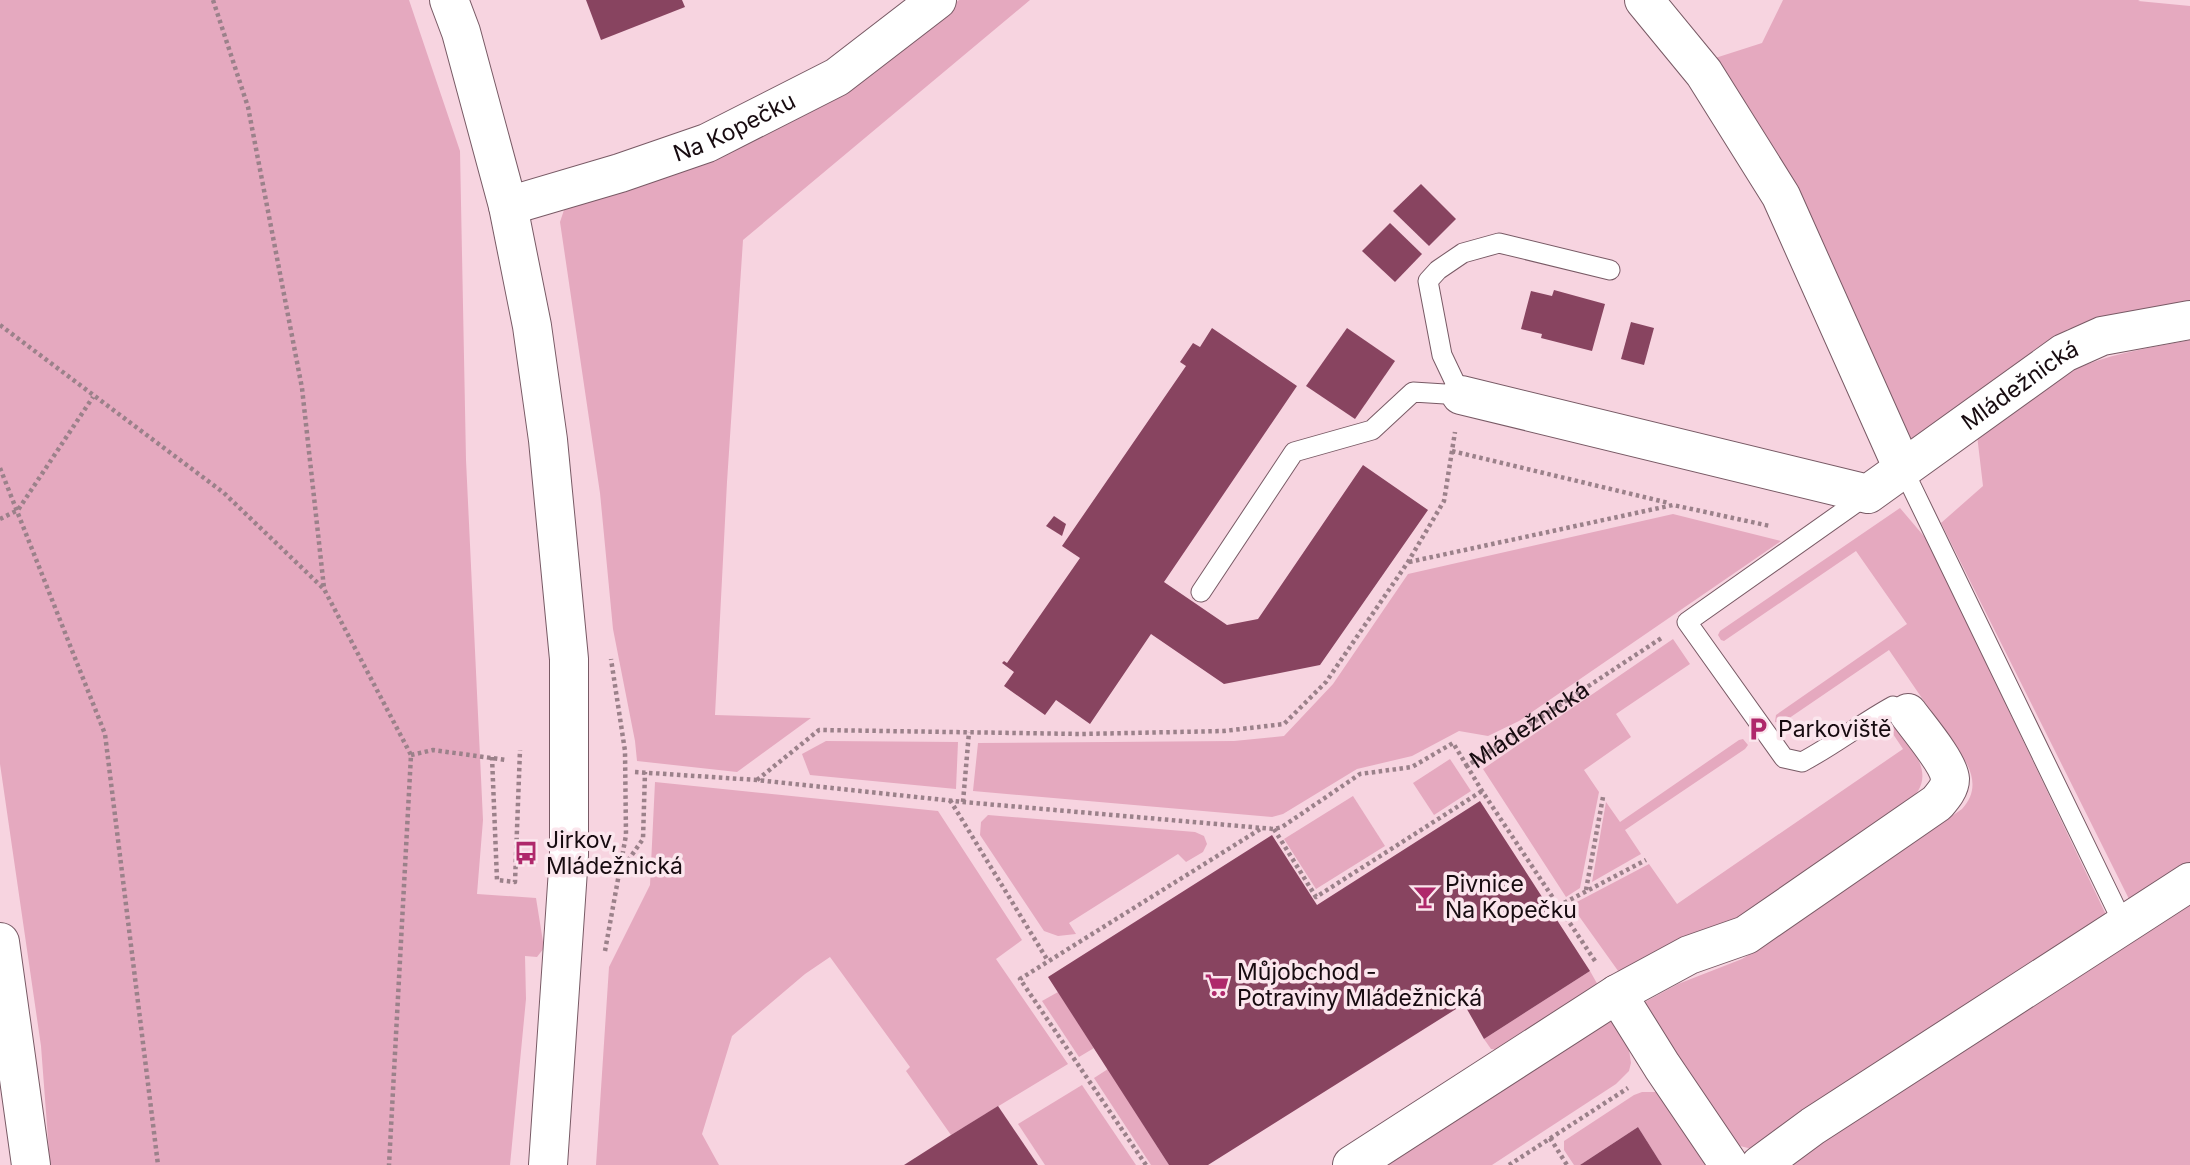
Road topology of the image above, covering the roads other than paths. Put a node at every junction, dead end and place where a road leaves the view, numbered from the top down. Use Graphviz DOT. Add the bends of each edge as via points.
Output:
graph roads {
  1 [pos="449,0"];
  2 [pos="937,0"];
  3 [pos="1644,0"];
  4 [pos="508,206"];
  5 [pos="1610,270"];
  6 [pos="2190,320"];
  7 [pos="1461,396"];
  8 [pos="1903,469"];
  9 [pos="1868,494"];
  10 [pos="1202,592"];
  11 [pos="1908,713"];
  12 [pos="2190,882"];
  13 [pos="2124,925"];
  14 [pos="0,942"];
  15 [pos="1617,994"];
  16 [pos="31,1165"];
  17 [pos="548,1165"];
  18 [pos="1352,1165"];
  19 [pos="1729,1165"];
  20 [pos="1760,1165"];
  1 -- 4 [label="street"];
  2 -- 4 [label="street, Na Kopečku" via="837,77 707,143"];
  3 -- 8 [label="street" via="1704,73 1781,196"];
  4 -- 17 [label="street" via="548,440 569,659 569,855"];
  5 -- 7 [label="lane" via="1499,243 1463,253 1438,270 1428,281 1442,355"];
  6 -- 8 [label="street, Mládežnická" via="2102,336 2064,353"];
  7 -- 9 [label="street"];
  7 -- 10 [label="lane" via="1413,392 1372,430 1294,452"];
  8 -- 9 [label="street, Mládežnická"];
  8 -- 13 [label="lane"];
  9 -- 11 [label="lane, Mládežnická" via="1687,622 1784,758 1802,762 1893,706"];
  11 -- 15 [label="street" via="1950,780 1937,803 1746,935 1689,955"];
  12 -- 13 [label="street"];
  13 -- 20 [label="street"];
  14 -- 16 [label="street"];
  15 -- 18 [label="street"];
  15 -- 19 [label="street"];
}
